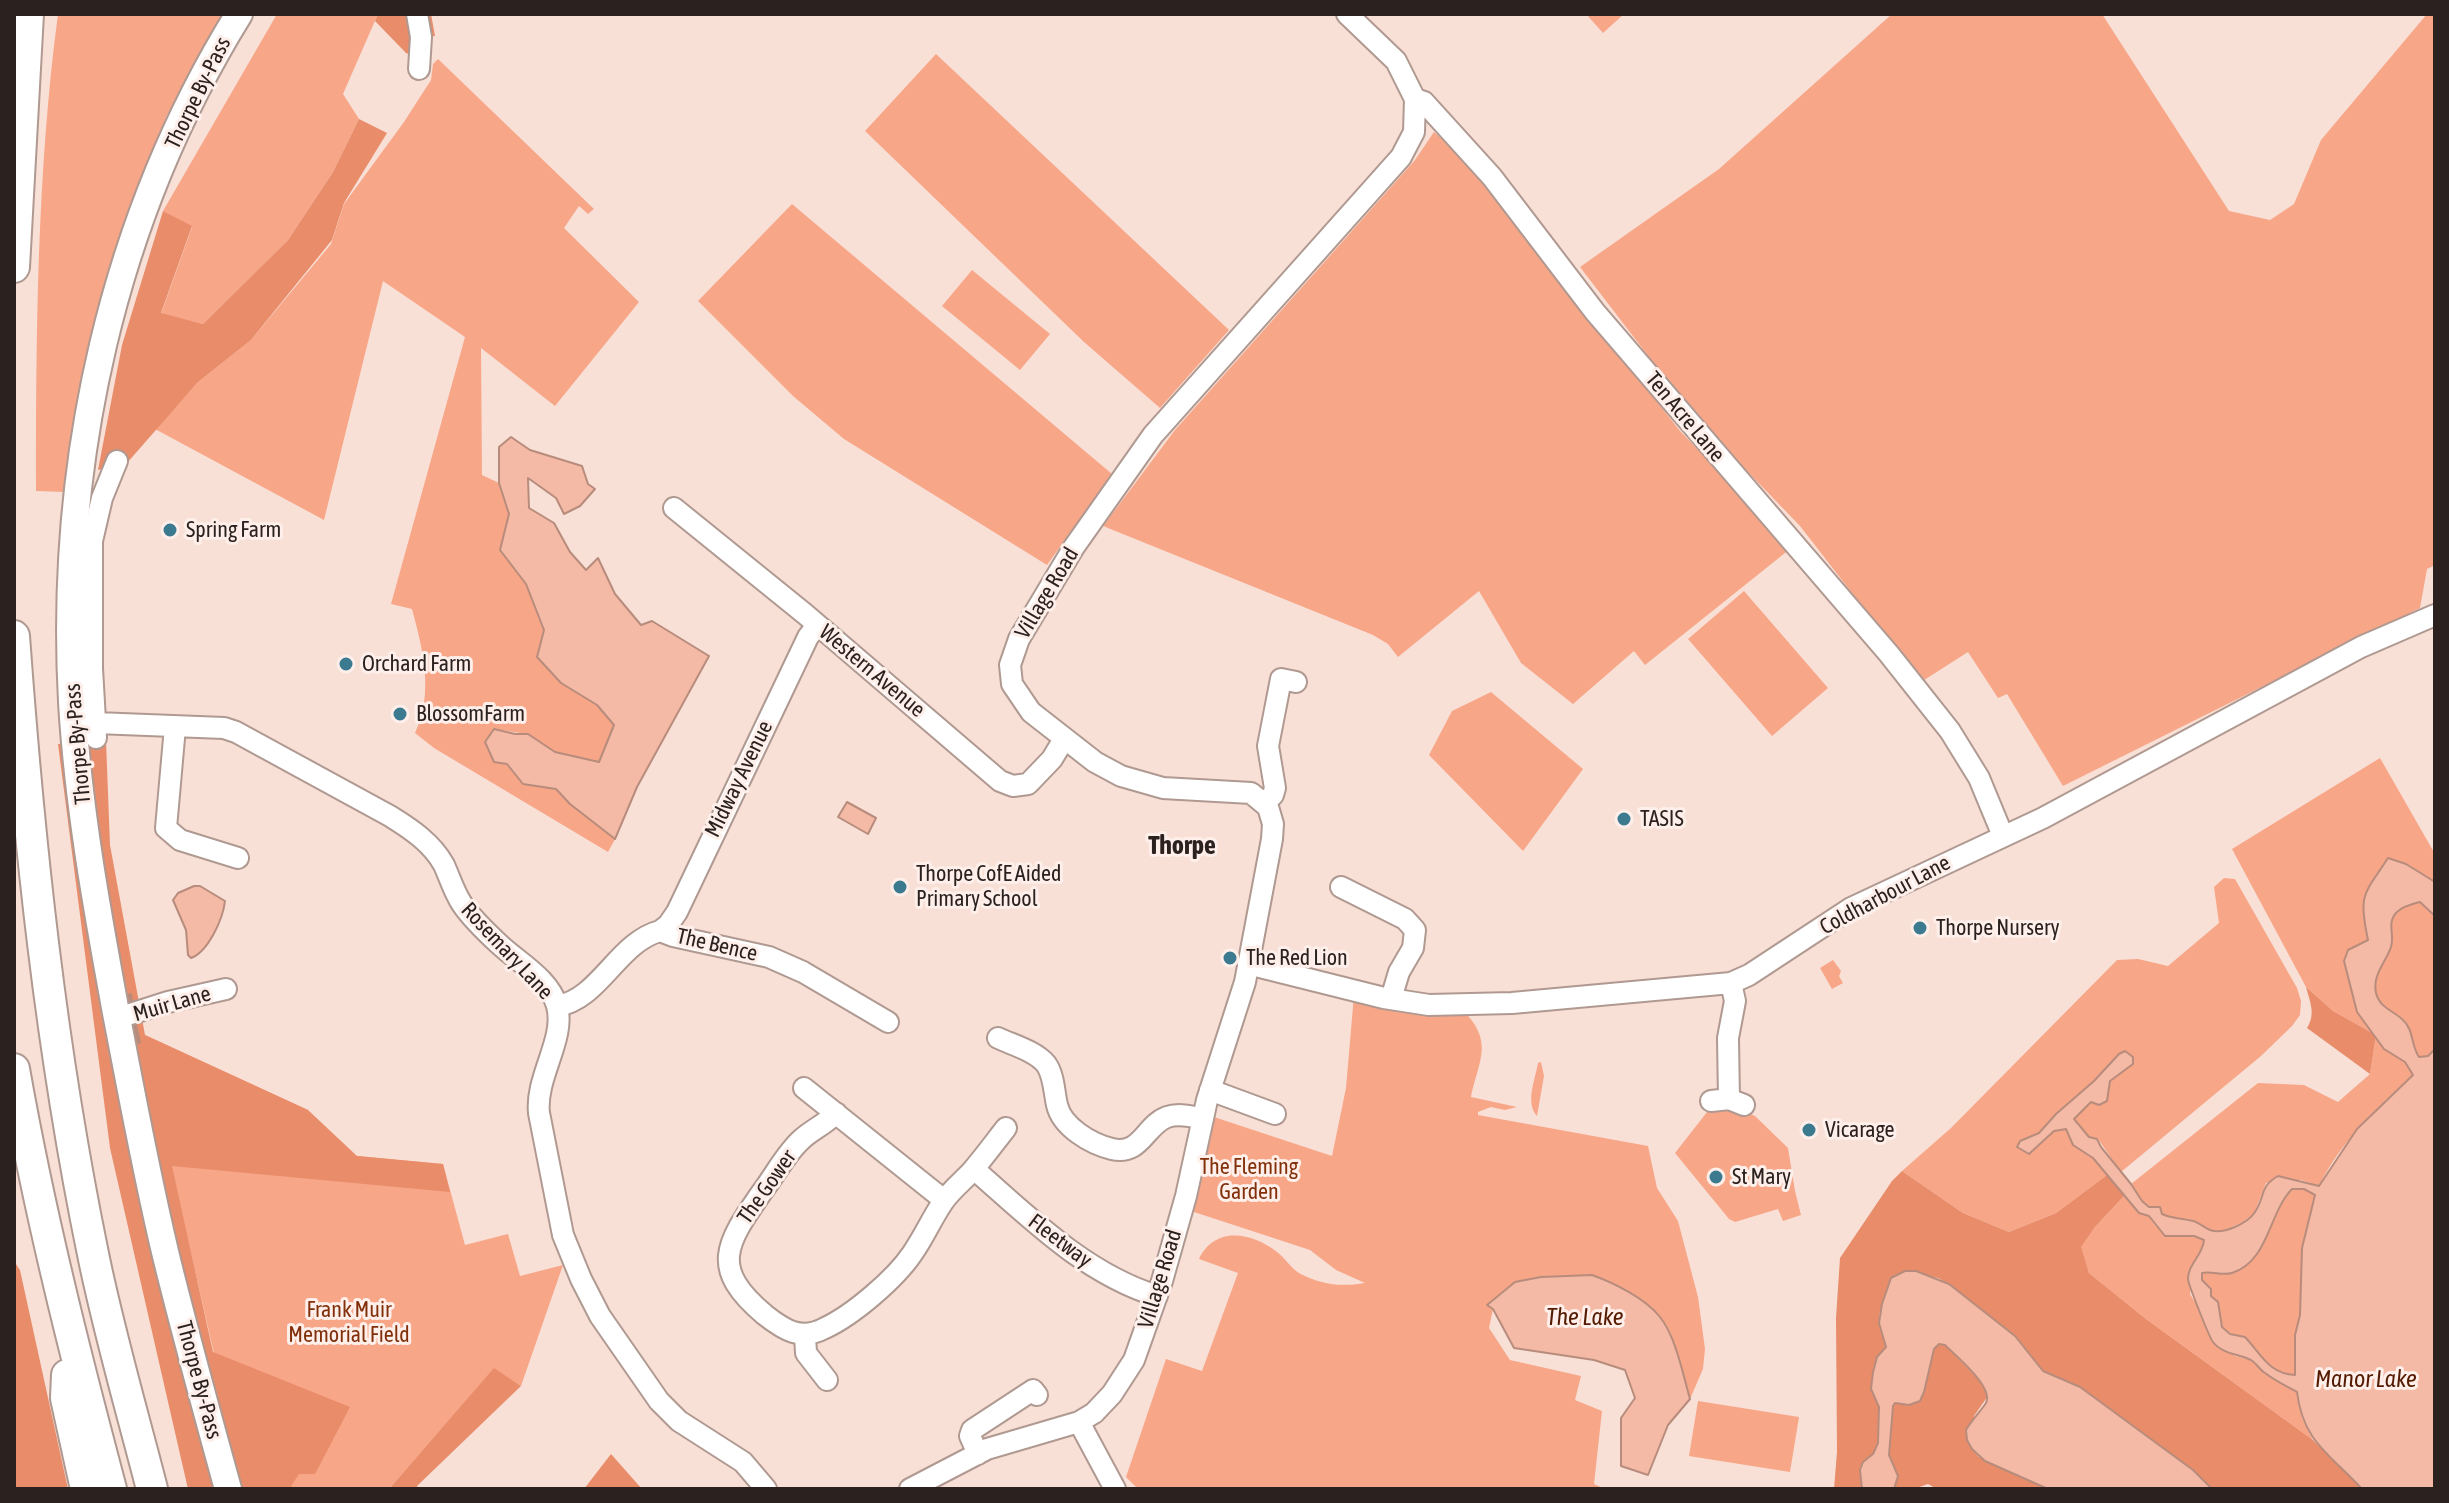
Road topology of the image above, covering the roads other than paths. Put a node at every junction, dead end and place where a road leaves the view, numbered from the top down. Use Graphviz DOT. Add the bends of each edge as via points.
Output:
graph roads {
  1 [pos="28,14"];
  2 [pos="239,14"];
  3 [pos="417,14"];
  4 [pos="1347,14"];
  5 [pos="419,69"];
  6 [pos="1415,99"];
  7 [pos="14,267"];
  8 [pos="117,461"];
  9 [pos="674,507"];
  10 [pos="2435,615"];
  11 [pos="817,625"];
  12 [pos="14,636"];
  13 [pos="1296,682"];
  14 [pos="175,727"];
  15 [pos="1064,739"];
  16 [pos="1265,802"];
  17 [pos="2003,836"];
  18 [pos="238,858"];
  19 [pos="1341,886"];
  20 [pos="660,931"];
  21 [pos="1248,964"];
  22 [pos="1731,983"];
  23 [pos="226,989"];
  24 [pos="1391,999"];
  25 [pos="557,1006"];
  26 [pos="118,1018"];
  27 [pos="888,1022"];
  28 [pos="998,1038"];
  29 [pos="14,1069"];
  30 [pos="804,1088"];
  31 [pos="1210,1090"];
  32 [pos="1728,1102"];
  33 [pos="836,1113"];
  34 [pos="1275,1114"];
  35 [pos="1203,1119"];
  36 [pos="1006,1128"];
  37 [pos="974,1169"];
  38 [pos="944,1200"];
  39 [pos="1157,1296"];
  40 [pos="70,1333"];
  41 [pos="805,1335"];
  42 [pos="827,1380"];
  43 [pos="1037,1395"];
  44 [pos="1079,1422"];
  45 [pos="978,1454"];
  46 [pos="86,1489"];
  47 [pos="111,1489"];
  48 [pos="152,1489"];
  49 [pos="228,1489"];
  50 [pos="766,1489"];
  51 [pos="910,1489"];
  52 [pos="1115,1489"];
  1 -- 7 [label="highway"];
  2 -- 26 [label="main road, Thorpe By-Pass" via="184,116 125,263 98,362 80,466 70,584 73,705 79,780"];
  3 -- 5 [label="street"];
  4 -- 6 [label="street, Ten Acre Lane" via="1396,61"];
  6 -- 15 [label="street, Village Road" via="1414,132 1401,157 1153,435 1074,547 1019,639 1010,665 1012,684 1026,705"];
  6 -- 17 [label="street, Ten Acre Lane" via="1424,102 1492,177 1595,312 1889,654 1950,731 1979,778"];
  8 -- 14 [label="street, Rosemary Lane" via="92,541 96,730"];
  9 -- 11 [label="street, Western Avenue"];
  10 -- 17 [label="street, Coldharbour Lane" via="2361,647"];
  11 -- 15 [label="street, Western Avenue" via="1008,785 1023,786 1036,779"];
  11 -- 20 [label="street, Midway Avenue" via="677,912"];
  12 -- 48 [label="highway" via="51,1016 93,1256"];
  13 -- 16 [label="street" via="1281,679 1268,746 1275,788"];
  14 -- 18 [label="street" via="166,828 180,840"];
  14 -- 25 [label="street, Rosemary Lane" via="236,732 410,829 435,852 462,905 539,979"];
  15 -- 16 [label="street, Village Road" via="1121,776 1163,788 1251,793"];
  16 -- 21 [label="street, Village Road" via="1271,812 1272,839"];
  17 -- 22 [label="street, Coldharbour Lane" via="1851,908"];
  19 -- 24 [label="street" via="1405,919 1415,930 1413,948"];
  20 -- 25 [label="street, The Bence" via="641,937 579,999"];
  20 -- 27 [label="street, The Bence" via="769,957"];
  21 -- 24 [label="street, Coldharbour Lane"];
  21 -- 31 [label="street, Village Road"];
  22 -- 24 [label="street, Coldharbour Lane" via="1512,1003 1429,1005"];
  22 -- 32 [label="street" via="1735,1001 1728,1038"];
  23 -- 26 [label="street, Muir Lane"];
  25 -- 50 [label="street, Rosemary Lane" via="556,1032 537,1101 563,1235 581,1279 659,1401 679,1421 743,1462"];
  26 -- 49 [label="main road, Thorpe By-Pass" via="166,1258"];
  28 -- 35 [label="street" via="1024,1039 1050,1070 1061,1117 1101,1146 1133,1148 1169,1116"];
  29 -- 40 [label="highway"];
  30 -- 33 [label="street"];
  31 -- 34 [label="street"];
  31 -- 35 [label="street, Village Road"];
  33 -- 38 [label="street"];
  33 -- 41 [label="street, The Gower" via="790,1153 744,1218 728,1254 734,1280 753,1304 786,1331"];
  35 -- 39 [label="street, Village Road"];
  36 -- 37 [label="street"];
  37 -- 38 [label="street"];
  37 -- 39 [label="street, Fleetway" via="1062,1246 1137,1290"];
  38 -- 41 [label="street" via="890,1280 824,1329"];
  39 -- 44 [label="street, Village Road" via="1134,1360 1112,1394"];
  40 -- 46 [label="highway" via="66,1398"];
  40 -- 47 [label="highway"];
  41 -- 42 [label="street" via="806,1353"];
  43 -- 45 [label="street" via="1033,1390 972,1430 971,1443"];
  44 -- 45 [label="street"];
  44 -- 52 [label="street"];
  45 -- 51 [label="street"];
}
